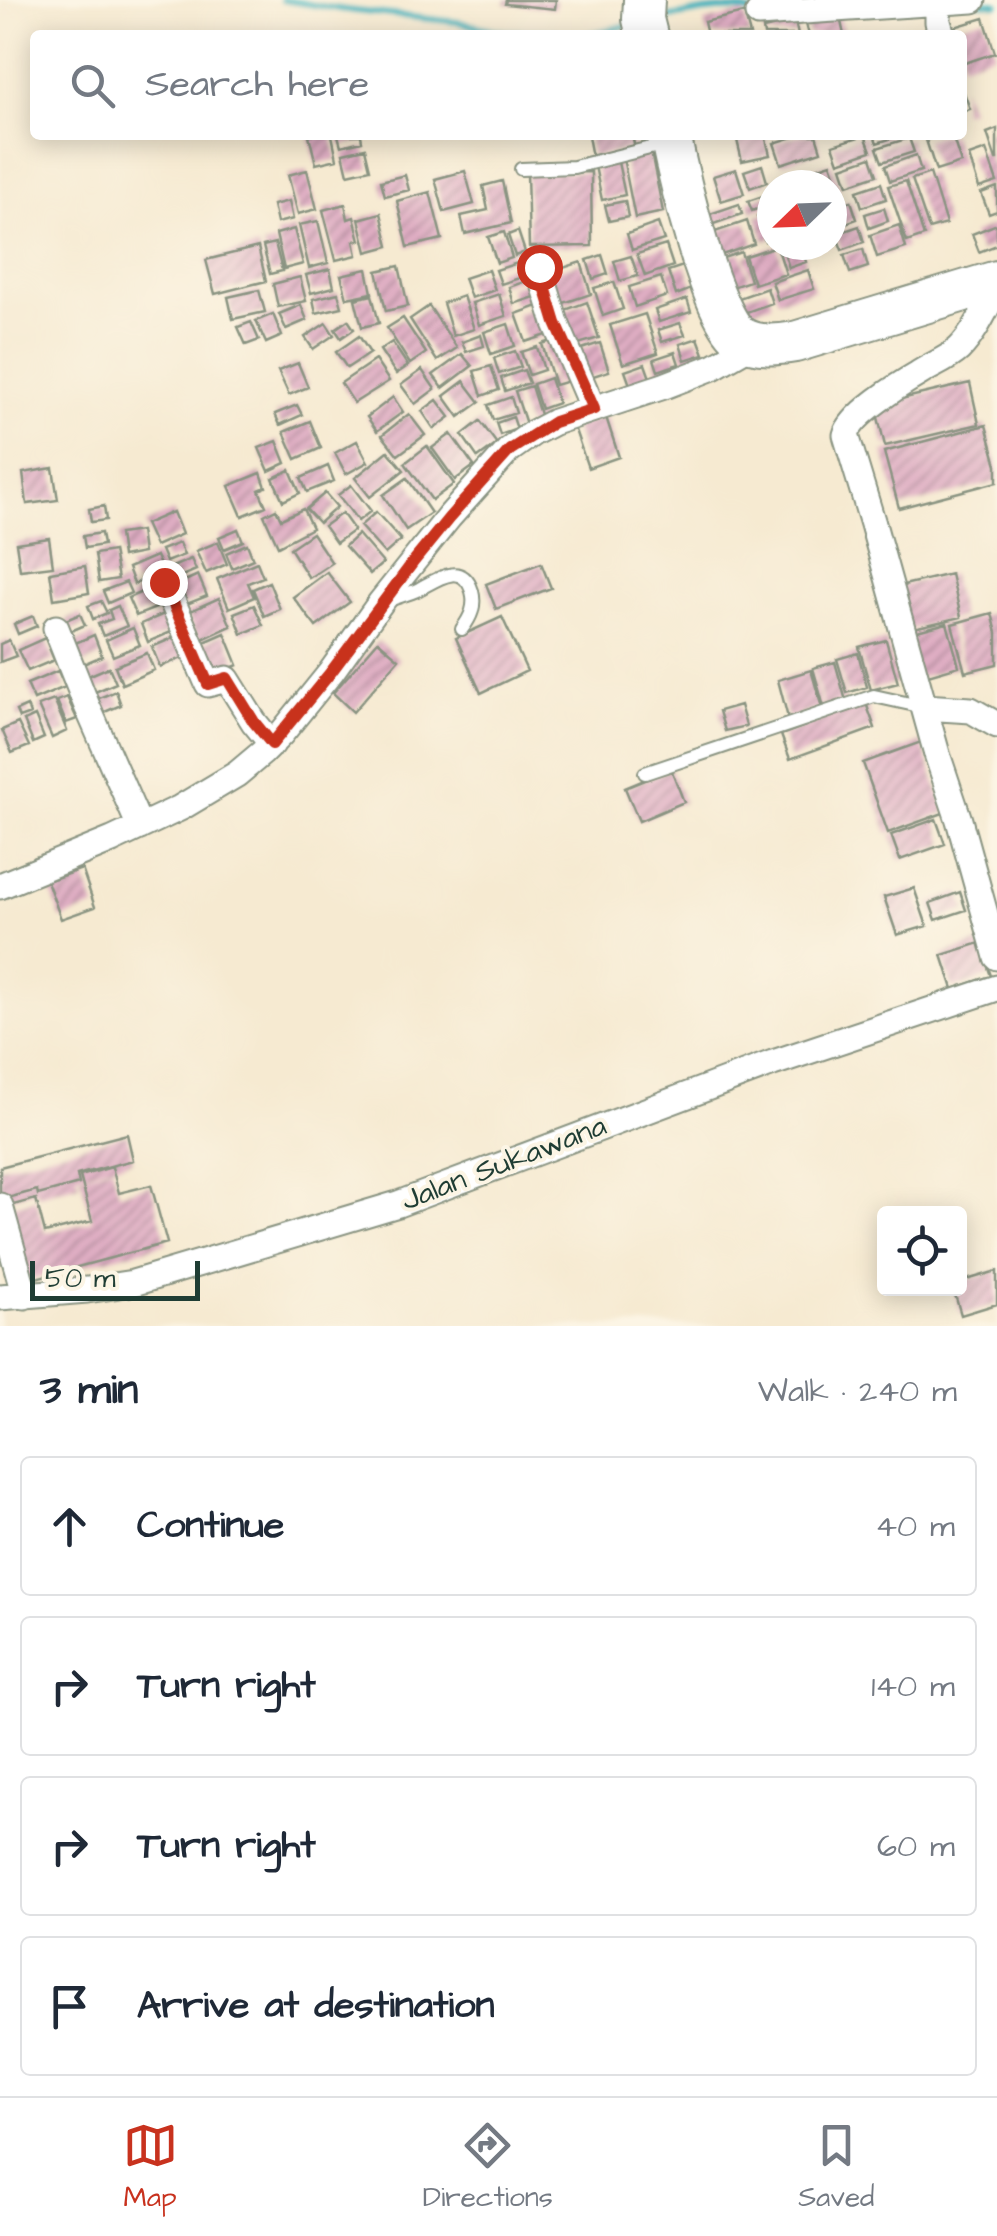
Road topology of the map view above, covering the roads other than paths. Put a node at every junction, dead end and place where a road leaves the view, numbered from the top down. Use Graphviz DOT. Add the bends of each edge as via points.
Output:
graph roads {
  1 [pos="644,0"];
  2 [pos="973,0"];
  3 [pos="938,4"];
  4 [pos="758,14"];
  5 [pos="646,30"];
  6 [pos="940,30"];
  7 [pos="663,140"];
  8 [pos="671,140"];
  9 [pos="522,169"];
  10 [pos="539,267"];
  11 [pos="997,284"];
  12 [pos="755,343"];
  13 [pos="594,409"];
  14 [pos="164,582"];
  15 [pos="382,602"];
  16 [pos="56,628"];
  17 [pos="462,629"];
  18 [pos="924,708"];
  19 [pos="997,725"];
  20 [pos="272,744"];
  21 [pos="645,773"];
  22 [pos="140,827"];
  23 [pos="0,886"];
  24 [pos="997,957"];
  25 [pos="997,988"];
  26 [pos="0,1206"];
  27 [pos="12,1296"];
  1 -- 5 [label="main road"];
  2 -- 3 [label="street"];
  3 -- 4 [label="street"];
  3 -- 6 [label="street"];
  7 -- 9 [label="lane" via="574,167"];
  8 -- 12 [label="main road" via="719,306 736,334"];
  10 -- 13 [label="street"];
  11 -- 12 [label="main road" via="795,342"];
  11 -- 18 [label="street" via="956,352 847,430"];
  12 -- 13 [label="street" via="712,367"];
  13 -- 15 [label="street" via="554,422 510,450"];
  14 -- 20 [label="street" via="208,684 227,678"];
  15 -- 17 [label="lane" via="456,575 473,595"];
  15 -- 20 [label="street"];
  16 -- 22 [label="street"];
  18 -- 19 [label="street" via="971,710"];
  18 -- 21 [label="lane" via="874,696"];
  18 -- 24 [label="street"];
  20 -- 22 [label="street" via="236,774"];
  22 -- 23 [label="street"];
  25 -- 27 [label="street, Jalan Sukawana" via="773,1063 398,1204 133,1283"];
  26 -- 27 [label="street"];
}
